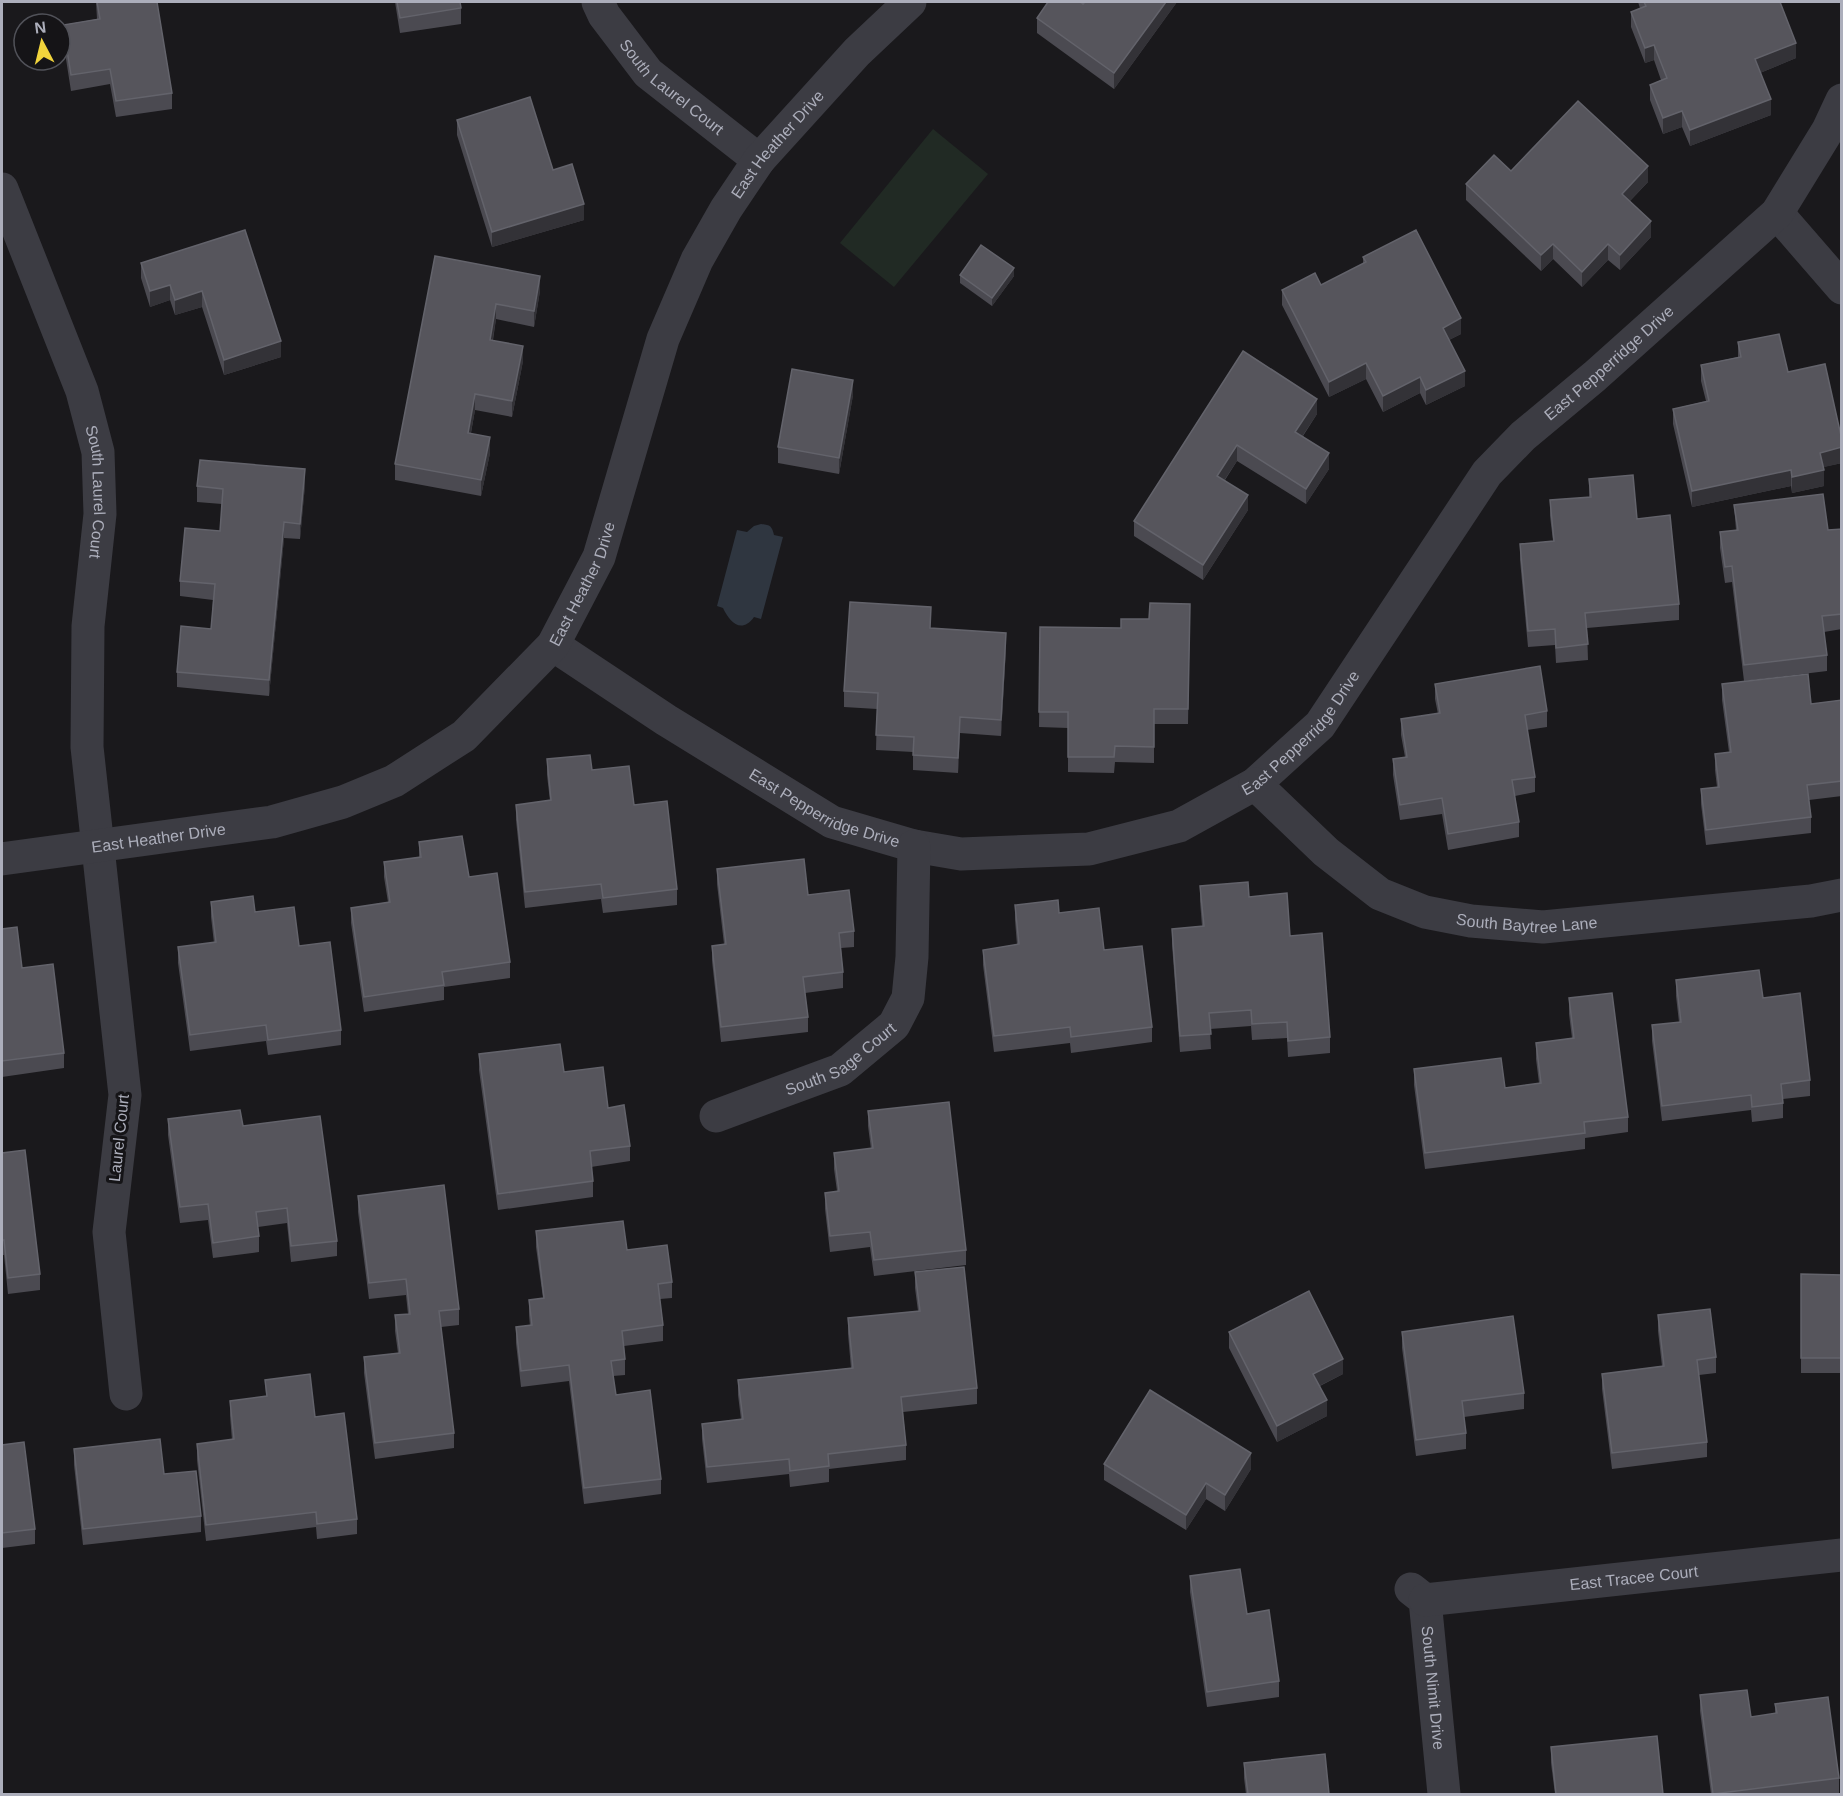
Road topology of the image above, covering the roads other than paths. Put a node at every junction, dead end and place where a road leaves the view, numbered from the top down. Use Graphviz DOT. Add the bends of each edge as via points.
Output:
graph roads {
  1 [pos="598,2"];
  2 [pos="909,2"];
  3 [pos="1842,100"];
  4 [pos="759,160"];
  5 [pos="2,189"];
  6 [pos="1777,213"];
  7 [pos="1842,288"];
  8 [pos="553,645"];
  9 [pos="1255,784"];
  10 [pos="98,846"];
  11 [pos="914,846"];
  12 [pos="2,859"];
  13 [pos="1842,895"];
  14 [pos="716,1116"];
  15 [pos="126,1394"];
  16 [pos="1842,1555"];
  17 [pos="1418,1594"];
  18 [pos="1444,1794"];
  1 -- 4 [label="street, South Laurel Court" via="648,73"];
  2 -- 4 [label="street, East Heather Drive" via="857,52"];
  3 -- 6 [label="street, East Pepperridge Drive"];
  4 -- 8 [label="street, East Heather Drive" via="697,260 667,329 599,557"];
  5 -- 10 [label="street, South Laurel Court" via="82,391 98,452 100,514 88,626 87,747"];
  6 -- 7 [label="street"];
  6 -- 9 [label="street, East Pepperridge Drive" via="1523,436 1487,473 1320,725"];
  8 -- 10 [label="street, East Heather Drive" via="464,736 394,781 343,802 272,822"];
  8 -- 11 [label="street, East Pepperridge Drive" via="832,822"];
  9 -- 11 [label="street, East Pepperridge Drive" via="1179,826 1089,849 962,854"];
  9 -- 13 [label="street, South Baytree Lane" via="1326,852 1380,894 1425,912 1472,921 1543,927 1811,902"];
  10 -- 12 [label="street, East Heather Drive"];
  10 -- 15 [label="street, Laurel Court" via="125,1095 109,1232"];
  11 -- 14 [label="street, South Sage Court" via="908,998 894,1025 840,1070"];
  16 -- 17 [label="street, East Tracee Court"];
  17 -- 18 [label="street, South Nimit Drive"];
}
